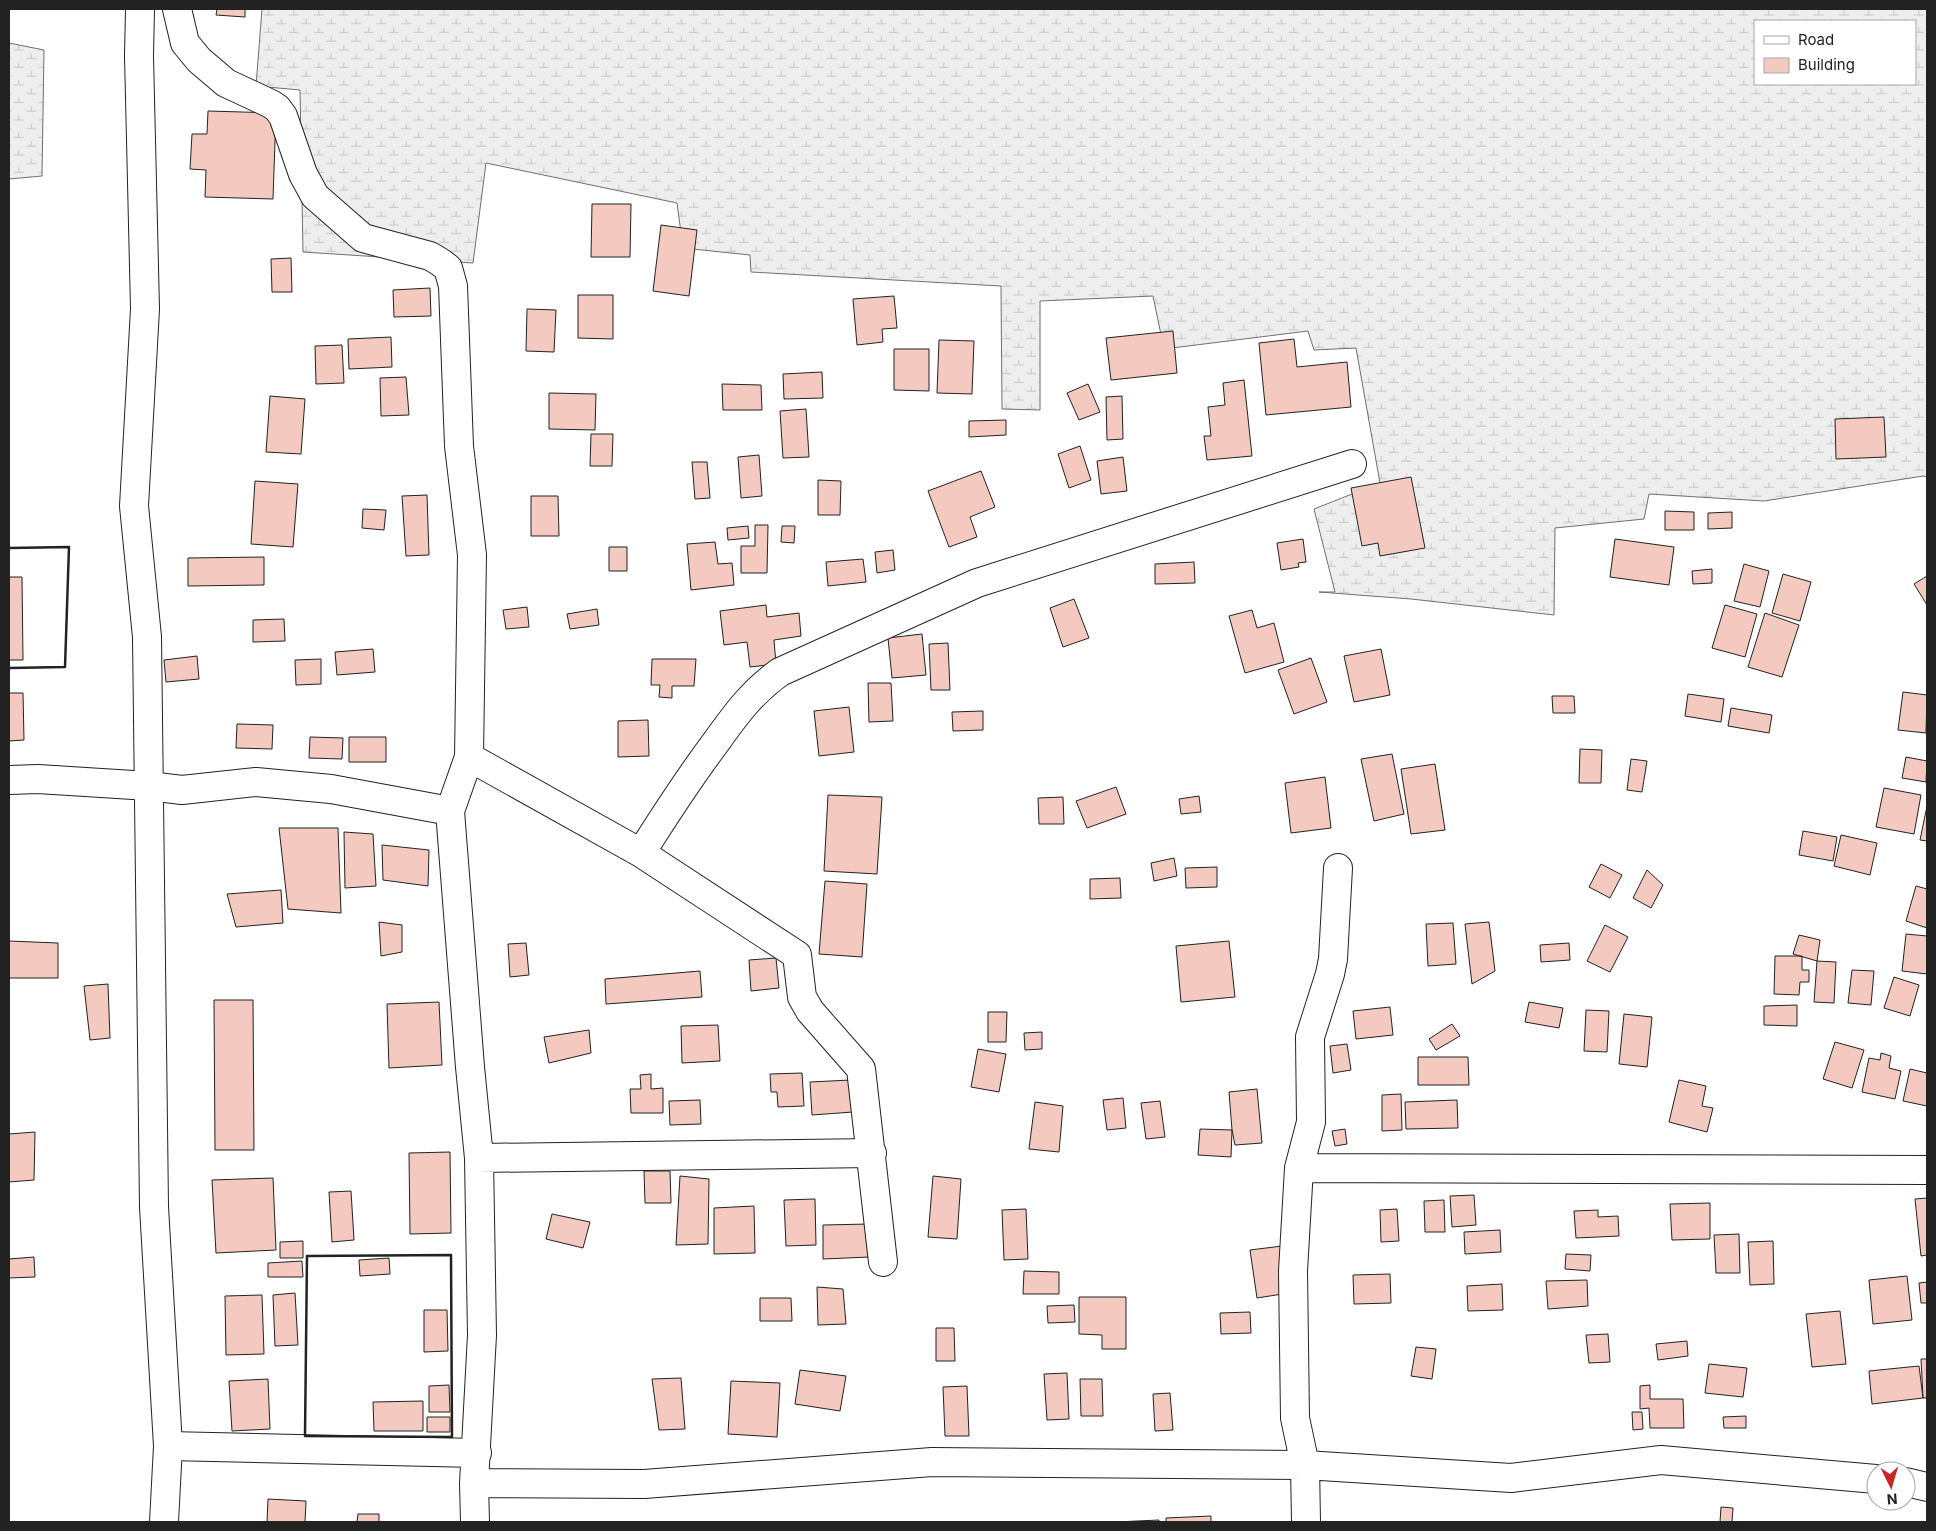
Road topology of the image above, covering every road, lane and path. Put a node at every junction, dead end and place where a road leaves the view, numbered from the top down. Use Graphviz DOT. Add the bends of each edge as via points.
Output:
graph roads {
  1 [pos="140,9"];
  2 [pos="177,9"];
  3 [pos="1352,464"];
  4 [pos="469,757"];
  5 [pos="9,780"];
  6 [pos="149,786"];
  7 [pos="450,811"];
  8 [pos="640,853"];
  9 [pos="1338,868"];
  10 [pos="872,1153"];
  11 [pos="479,1158"];
  12 [pos="1300,1168"];
  13 [pos="1927,1170"];
  14 [pos="883,1262"];
  15 [pos="168,1446"];
  16 [pos="477,1453"];
  17 [pos="1306,1465"];
  18 [pos="1866,1478"];
  19 [pos="474,1483"];
  20 [pos="164,1522"];
  21 [pos="475,1522"];
  22 [pos="1306,1522"];
  1 -- 6 [label="street" via="145,309 134,506 147,637"];
  2 -- 4 [label="street" via="186,43 200,60 226,83 277,108 283,116 303,174 315,196 363,238 430,256 448,268 453,286 459,446 472,555"];
  3 -- 8 [label="street" via="976,583 780,672 761,685 744,703 683,786"];
  4 -- 7 [label="street"];
  4 -- 8 [label="street"];
  5 -- 6 [label="street"];
  6 -- 7 [label="street" via="182,790 256,782 331,789"];
  6 -- 15 [label="street" via="154,1208"];
  7 -- 11 [label="street"];
  8 -- 10 [label="street" via="797,956 802,997 810,1011 862,1068"];
  9 -- 12 [label="street" via="1333,959 1310,1037 1312,1122"];
  10 -- 11 [label="street"];
  10 -- 14 [label="street"];
  11 -- 16 [label="street" via="482,1335"];
  12 -- 13 [label="street"];
  12 -- 17 [label="street" via="1292,1296 1294,1418"];
  15 -- 16 [label="street"];
  15 -- 20 [label="street"];
  16 -- 19 [label="street"];
  17 -- 18 [label="street" via="1511,1478 1661,1460"];
  17 -- 19 [label="street" via="932,1462 644,1484"];
  17 -- 22 [label="street"];
  19 -- 21 [label="street"];
}
